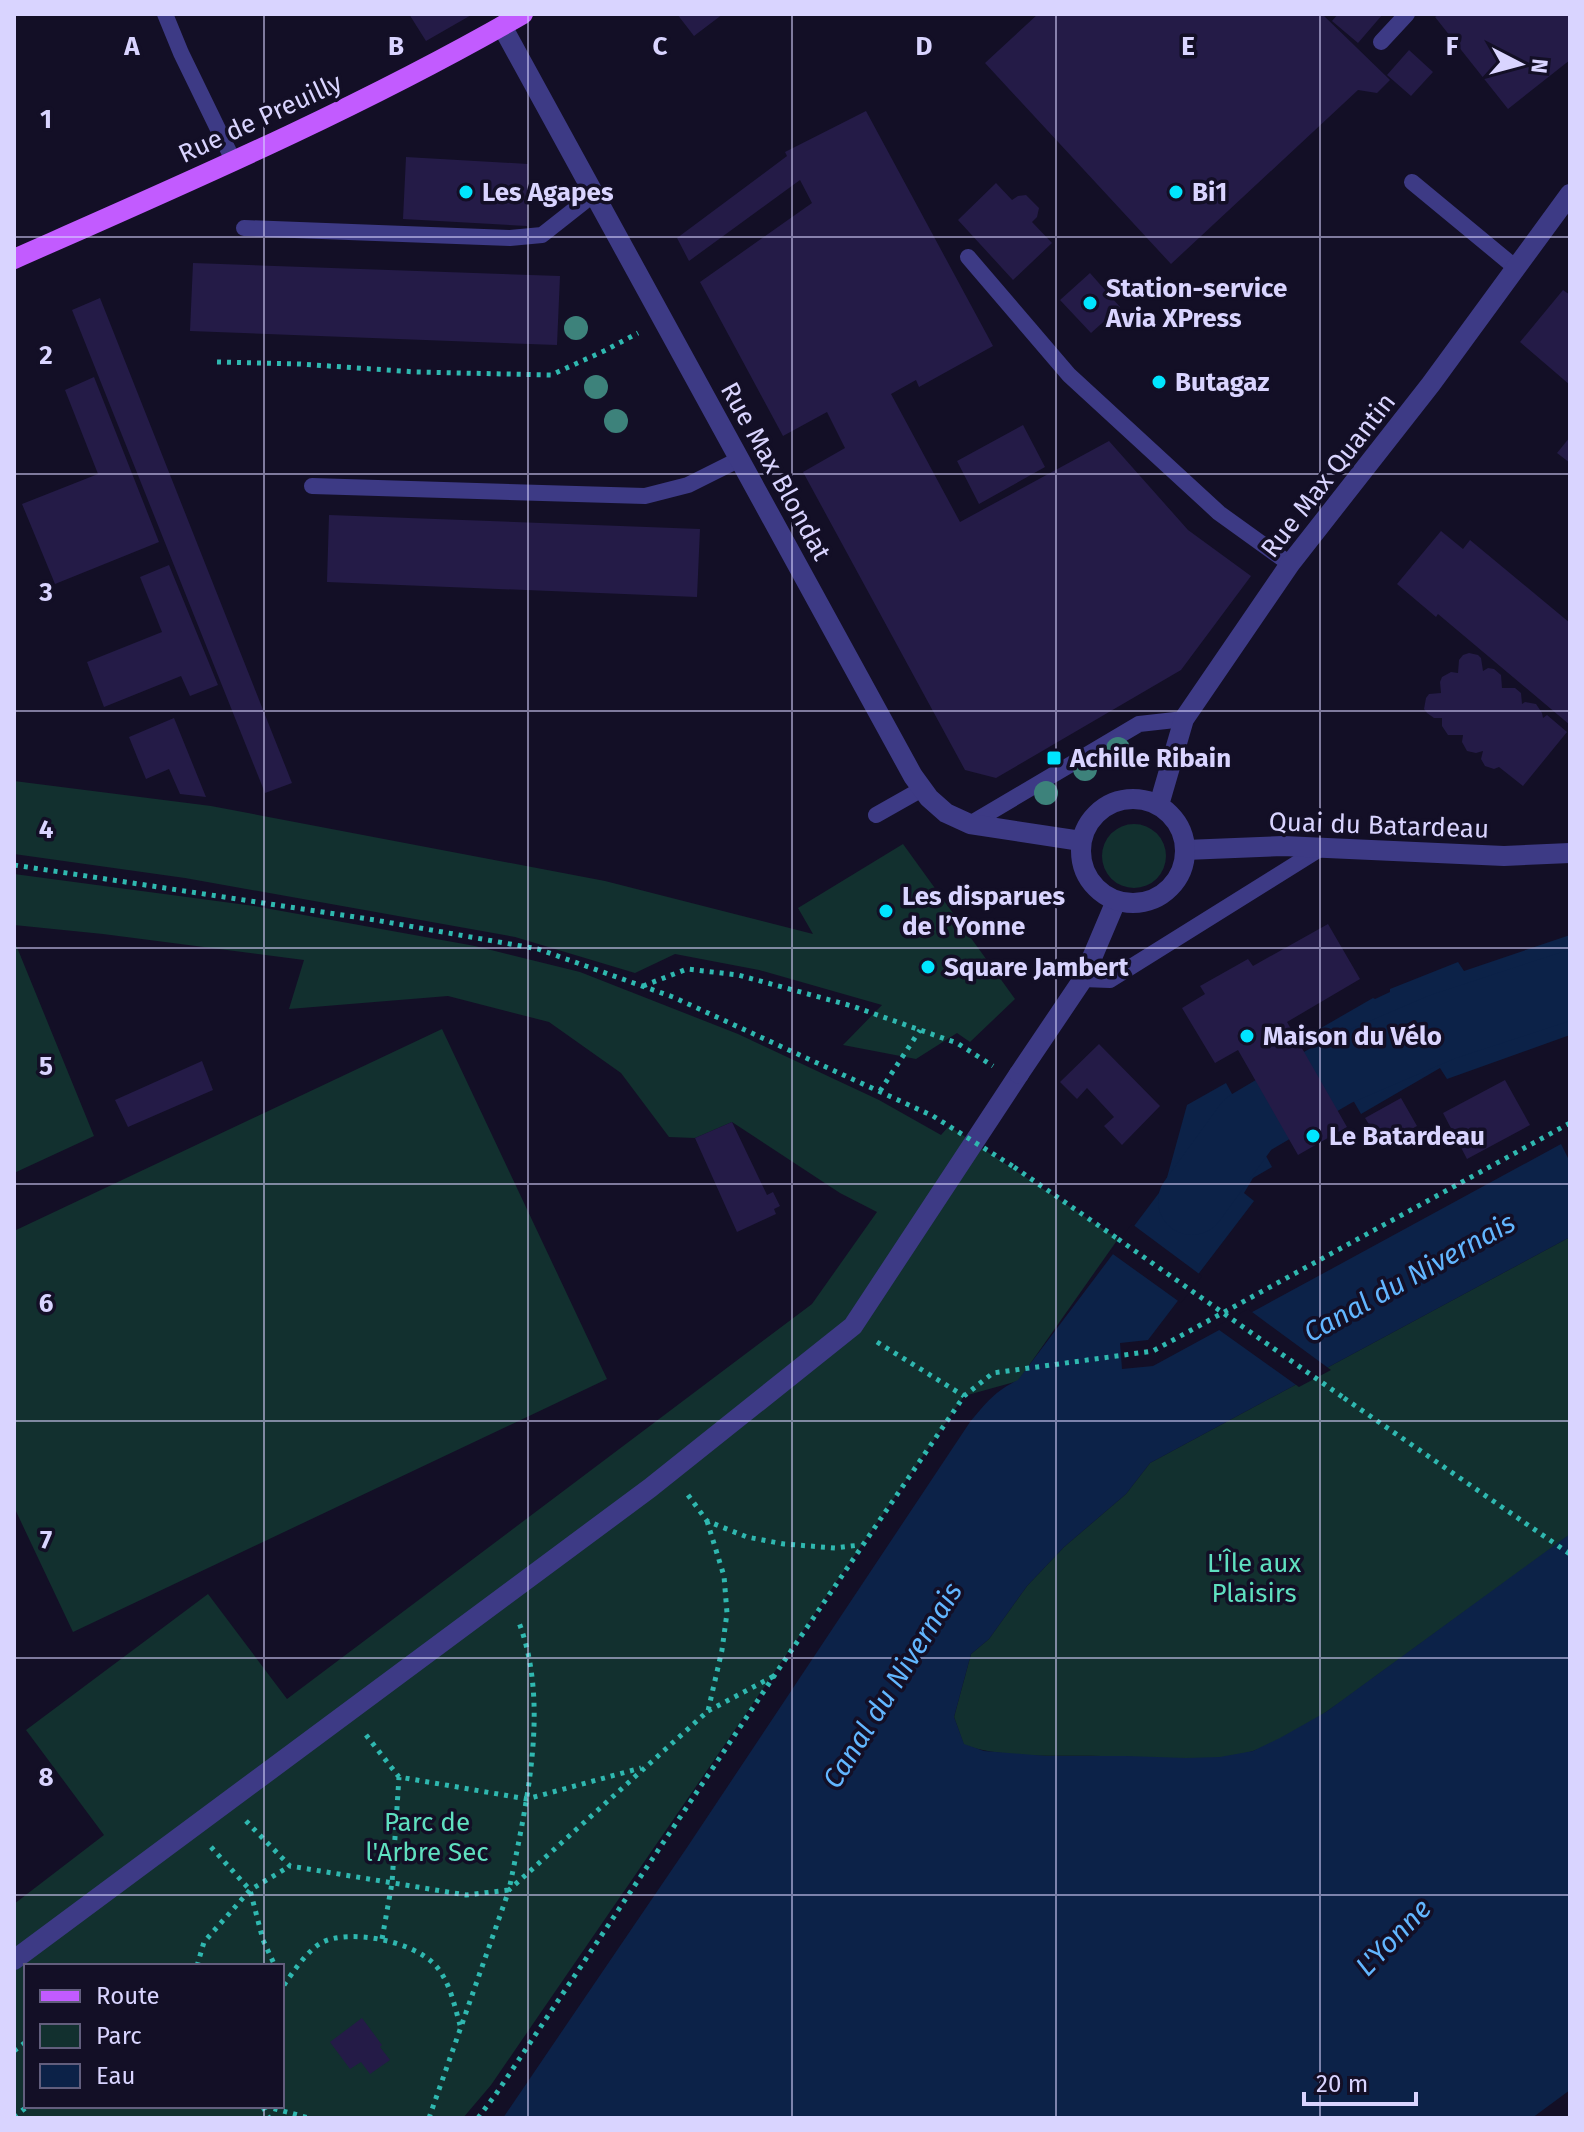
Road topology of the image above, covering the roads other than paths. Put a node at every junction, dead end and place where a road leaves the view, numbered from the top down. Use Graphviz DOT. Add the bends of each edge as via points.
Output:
graph roads {
  1 [pos="165,14"];
  2 [pos="523,14"];
  3 [pos="1407,14"];
  4 [pos="502,26"];
  5 [pos="1381,42"];
  6 [pos="233,160"];
  7 [pos="1412,182"];
  8 [pos="594,194"];
  9 [pos="1570,194"];
  10 [pos="244,228"];
  11 [pos="968,257"];
  12 [pos="14,259"];
  13 [pos="1516,268"];
  14 [pos="740,459"];
  15 [pos="312,486"];
  16 [pos="1290,564"];
  17 [pos="1184,719"];
  18 [pos="922,789"];
  19 [pos="1159,805"];
  20 [pos="876,815"];
  21 [pos="970,824"];
  22 [pos="1081,841"];
  23 [pos="1324,846"];
  24 [pos="1185,850"];
  25 [pos="1570,853"];
  26 [pos="1116,901"];
  27 [pos="1083,979"];
  28 [pos="14,1960"];
  1 -- 6 [label="lane"];
  2 -- 4 [label="main road, Rue de Preuilly"];
  3 -- 5 [label="lane"];
  4 -- 6 [label="main road, Rue de Preuilly"];
  4 -- 8 [label="street, Rue Max Blondat"];
  6 -- 12 [label="main road, Rue de Preuilly"];
  7 -- 13 [label="lane"];
  8 -- 10 [label="lane" via="542,235"];
  8 -- 14 [label="street, Rue Max Blondat"];
  9 -- 13 [label="street, Rue Max Quantin"];
  11 -- 16 [label="lane" via="1069,375 1219,513"];
  13 -- 16 [label="street, Rue Max Quantin"];
  14 -- 15 [label="lane" via="688,485 645,496"];
  14 -- 18 [label="street, Rue Max Blondat"];
  16 -- 17 [label="street, Rue Max Quantin"];
  17 -- 19 [label="street, Rue Max Quantin"];
  17 -- 21 [label="lane" via="1139,724"];
  18 -- 20 [label="lane"];
  18 -- 21 [label="street, Rue Max Blondat" via="949,815"];
  19 -- 22 [label="street" via="1143,799 1111,803 1097,812"];
  19 -- 24 [label="street" via="1182,832"];
  21 -- 22 [label="street, Rue Max Blondat"];
  22 -- 26 [label="street" via="1084,871 1102,894"];
  23 -- 24 [label="street, Quai du Batardeau"];
  23 -- 25 [label="street, Quai du Batardeau" via="1504,856"];
  23 -- 27 [label="lane" via="1110,980"];
  24 -- 26 [label="street" via="1183,867 1164,893 1149,901"];
  26 -- 27 [label="street"];
  27 -- 28 [label="street" via="853,1326 671,1471"];
}
